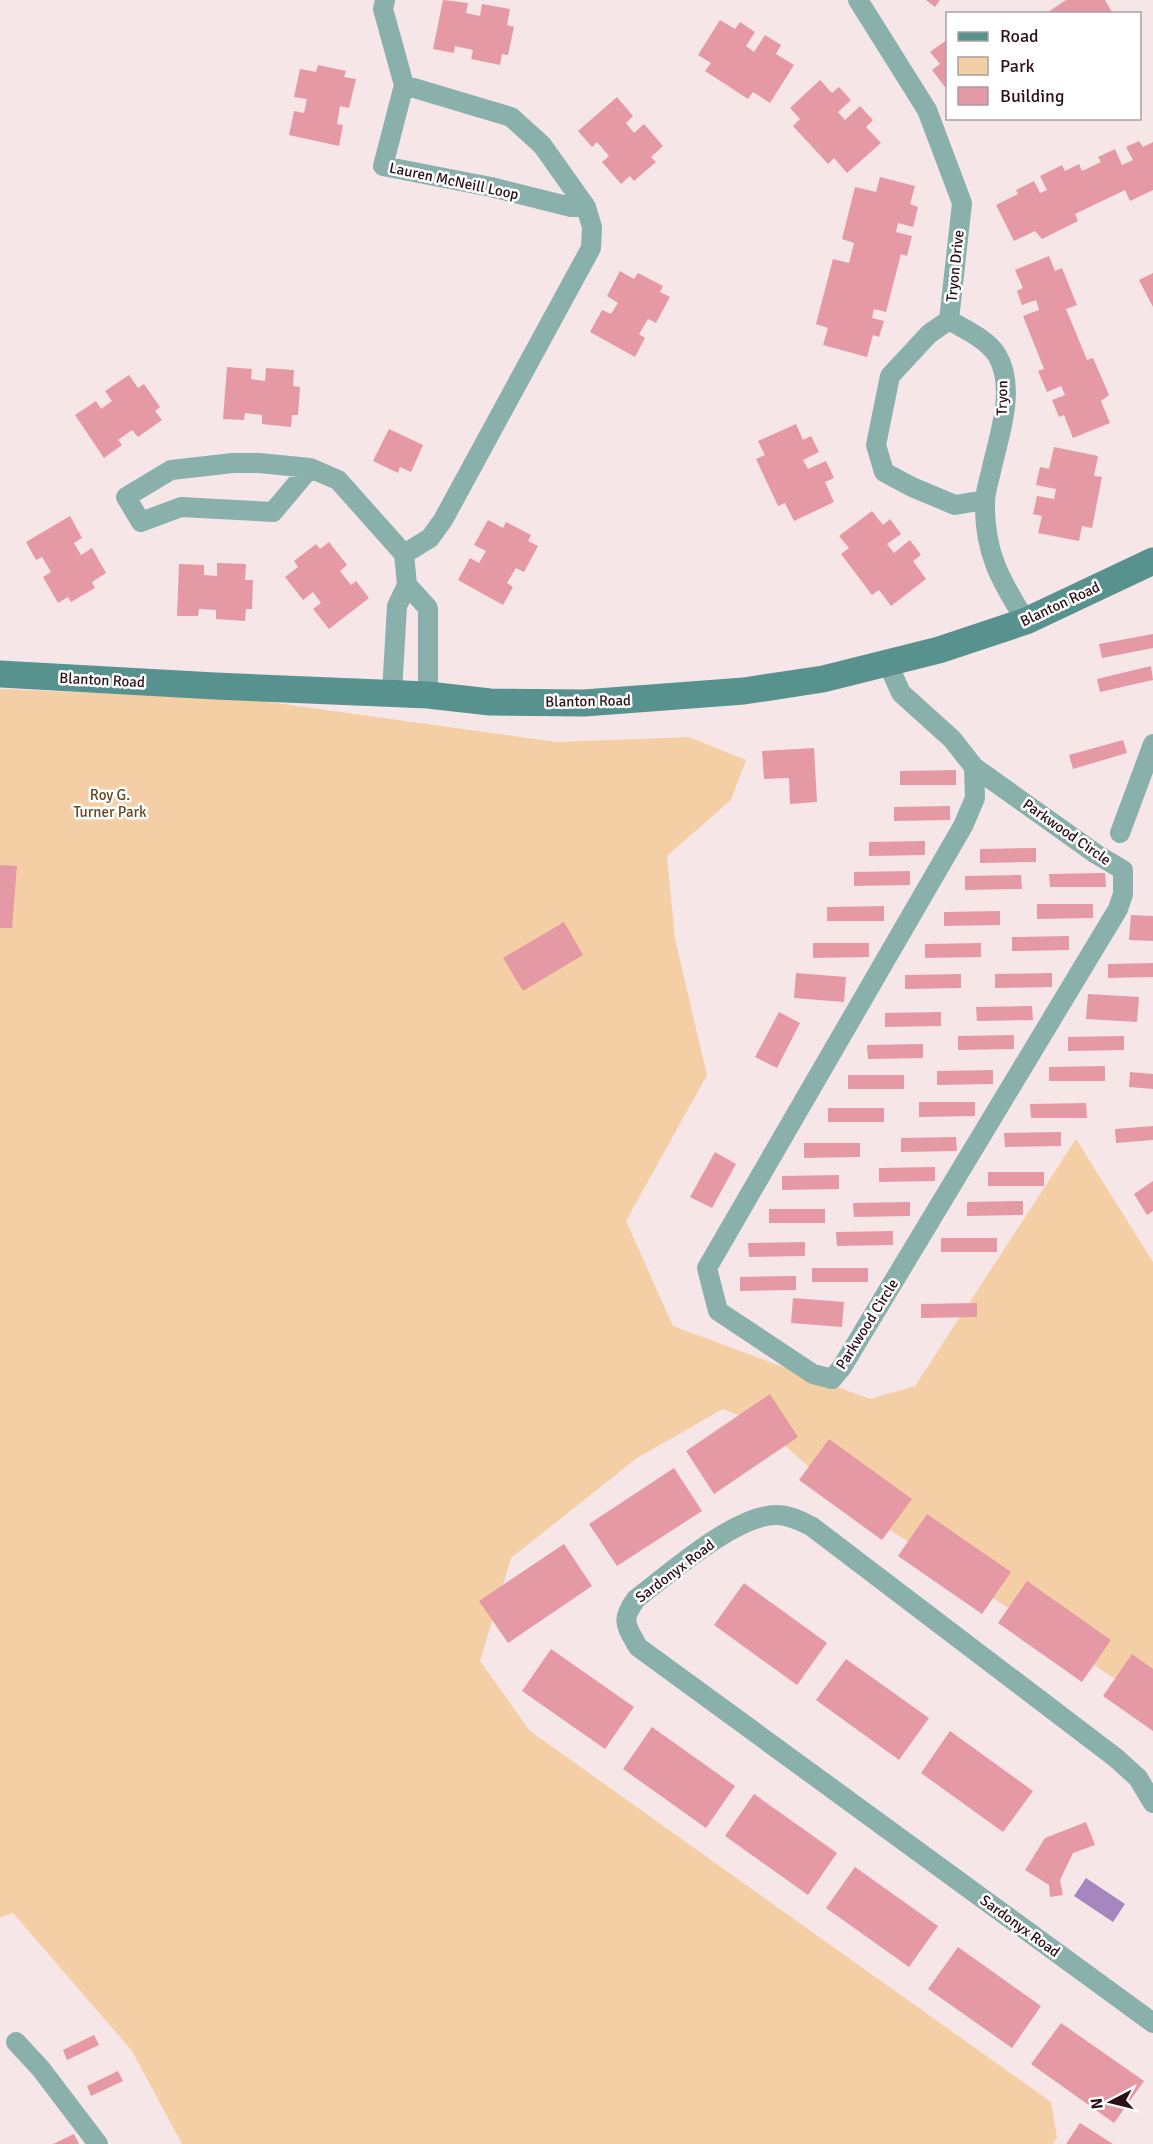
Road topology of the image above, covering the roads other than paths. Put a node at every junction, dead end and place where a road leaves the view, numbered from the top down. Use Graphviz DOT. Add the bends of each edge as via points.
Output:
graph roads {
  1 [pos="386,0"];
  2 [pos="858,0"];
  3 [pos="404,85"];
  4 [pos="586,207"];
  5 [pos="949,320"];
  6 [pos="310,468"];
  7 [pos="985,500"];
  8 [pos="404,554"];
  9 [pos="1153,561"];
  10 [pos="407,585"];
  11 [pos="1026,621"];
  12 [pos="888,664"];
  13 [pos="0,674"];
  14 [pos="392,693"];
  15 [pos="428,695"];
  16 [pos="1153,744"];
  17 [pos="975,767"];
  18 [pos="1120,832"];
  19 [pos="1153,1803"];
  20 [pos="1153,2023"];
  21 [pos="16,2042"];
  22 [pos="98,2144"];
  1 -- 3 [label="street" via="383,9"];
  2 -- 5 [label="street, Tryon Drive" via="927,110 962,203"];
  3 -- 4 [label="street" via="511,117 542,145"];
  3 -- 4 [label="street, Lauren McNeill Loop" via="383,166"];
  4 -- 8 [label="street" via="592,237 586,257 442,520 430,538"];
  5 -- 7 [label="street, Tryon" via="996,354 1006,382 1003,420"];
  5 -- 7 [label="street, Tryon Drive" via="929,334 890,376 876,445 884,472 912,487 955,505"];
  6 -- 6 [label="street" via="259,463 171,470 126,497 141,522 181,507 273,512"];
  6 -- 8 [label="street" via="338,480"];
  7 -- 11 [label="street" via="987,540 999,580"];
  8 -- 10 [label="street"];
  9 -- 11 [label="street, Blanton Road"];
  10 -- 14 [label="street" via="397,606"];
  10 -- 15 [label="street" via="428,608"];
  11 -- 12 [label="street, Blanton Road"];
  12 -- 15 [label="street, Blanton Road" via="789,684 664,699 489,702"];
  12 -- 17 [label="street, Parkwood Circle" via="901,693 952,739"];
  13 -- 14 [label="street, Blanton Road"];
  14 -- 15 [label="street, Blanton Road"];
  16 -- 18 [label="street"];
  17 -- 17 [label="street, Parkwood Circle" via="975,798 963,826 707,1268 718,1311 813,1374 832,1379 1118,909 1123,894 1123,870"];
  19 -- 20 [label="street, Sardonyx Road" via="1138,1778 1116,1758 811,1526 795,1518 777,1515 743,1523 636,1599 626,1612 625,1624 638,1647"];
  21 -- 22 [label="street"];
}
